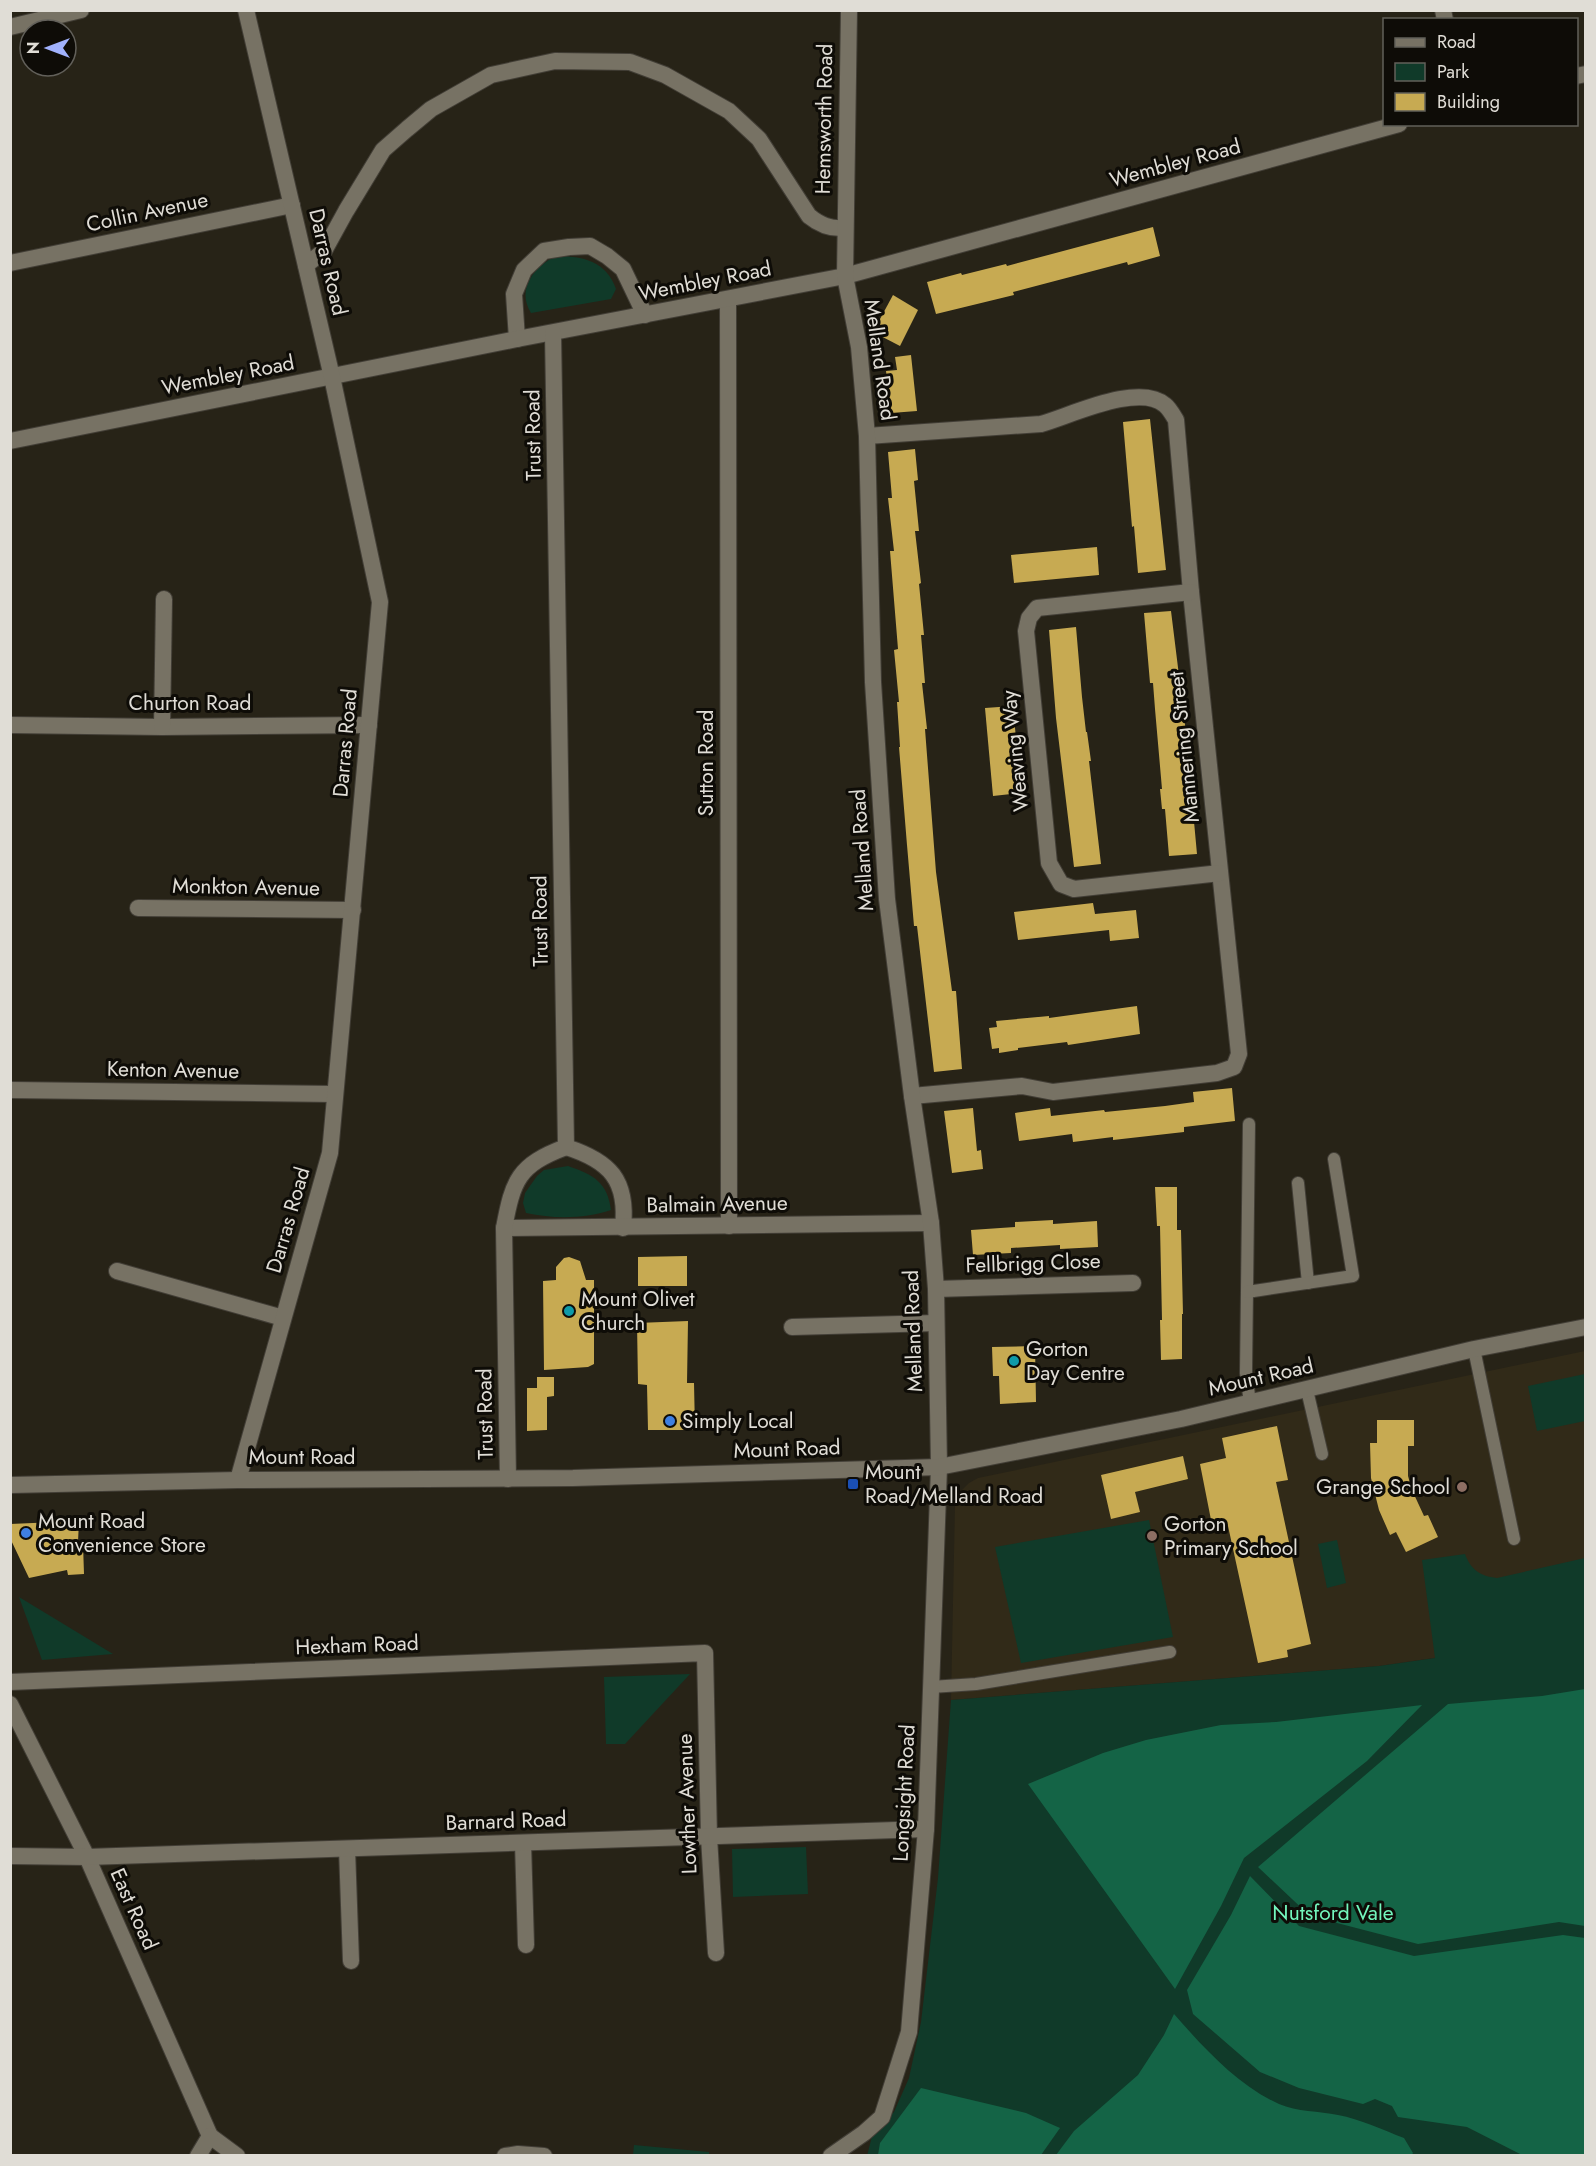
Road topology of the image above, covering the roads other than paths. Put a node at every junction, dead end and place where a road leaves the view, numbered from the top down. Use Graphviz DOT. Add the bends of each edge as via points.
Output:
graph roads {
  1 [pos="81,10"];
  2 [pos="246,10"];
  3 [pos="849,10"];
  4 [pos="10,27"];
  5 [pos="1392,126"];
  6 [pos="292,205"];
  7 [pos="844,228"];
  8 [pos="10,263"];
  9 [pos="306,265"];
  10 [pos="845,276"];
  11 [pos="728,300"];
  12 [pos="645,315"];
  13 [pos="554,333"];
  14 [pos="517,339"];
  15 [pos="332,377"];
  16 [pos="867,436"];
  17 [pos="10,441"];
  18 [pos="1191,592"];
  19 [pos="164,599"];
  20 [pos="10,725"];
  21 [pos="369,725"];
  22 [pos="162,727"];
  23 [pos="1220,873"];
  24 [pos="138,908"];
  25 [pos="353,910"];
  26 [pos="10,1090"];
  27 [pos="335,1094"];
  28 [pos="912,1096"];
  29 [pos="1249,1124"];
  30 [pos="566,1147"];
  31 [pos="1334,1159"];
  32 [pos="1298,1183"];
  33 [pos="931,1223"];
  34 [pos="729,1227"];
  35 [pos="504,1228"];
  36 [pos="623,1228"];
  37 [pos="117,1271"];
  38 [pos="1133,1283"];
  39 [pos="1308,1283"];
  40 [pos="936,1289"];
  41 [pos="1247,1292"];
  42 [pos="283,1318"];
  43 [pos="936,1323"];
  44 [pos="792,1327"];
  45 [pos="1586,1327"];
  46 [pos="1474,1349"];
  47 [pos="1307,1390"];
  48 [pos="1250,1403"];
  49 [pos="1322,1454"];
  50 [pos="939,1467"];
  51 [pos="508,1479"];
  52 [pos="238,1480"];
  53 [pos="10,1485"];
  54 [pos="1514,1539"];
  55 [pos="1170,1652"];
  56 [pos="705,1653"];
  57 [pos="10,1682"];
  58 [pos="931,1687"];
  59 [pos="10,1704"];
  60 [pos="926,1829"];
  61 [pos="709,1837"];
  62 [pos="523,1843"];
  63 [pos="346,1849"];
  64 [pos="10,1856"];
  65 [pos="87,1857"];
  66 [pos="526,1945"];
  67 [pos="716,1953"];
  68 [pos="351,1961"];
  69 [pos="210,2136"];
  70 [pos="198,2156"];
  71 [pos="237,2156"];
  72 [pos="505,2156"];
  73 [pos="544,2156"];
  74 [pos="831,2156"];
  1 -- 4 [label="street"];
  2 -- 6 [label="street, Darras Road"];
  3 -- 7 [label="street, Hemsworth Road"];
  5 -- 10 [label="street, Wembley Road"];
  6 -- 8 [label="street, Collin Avenue"];
  6 -- 9 [label="street, Darras Road"];
  7 -- 9 [label="street" via="834,229 809,216 759,139 729,111 698,93 630,62 555,61 491,75 431,110 407,129 384,150 324,251"];
  7 -- 10 [label="street, Melland Road"];
  9 -- 15 [label="street, Darras Road"];
  10 -- 11 [label="street, Wembley Road"];
  10 -- 16 [label="street, Melland Road" via="859,347"];
  11 -- 12 [label="street, Wembley Road"];
  11 -- 34 [label="street, Sutton Road"];
  12 -- 13 [label="street, Wembley Road"];
  12 -- 14 [label="street" via="623,269 607,256 590,246 544,251 524,270 514,294"];
  13 -- 14 [label="street, Wembley Road"];
  13 -- 30 [label="street, Trust Road"];
  14 -- 15 [label="street, Wembley Road"];
  15 -- 17 [label="street, Wembley Road"];
  15 -- 21 [label="street, Darras Road" via="380,602"];
  16 -- 18 [label="street, Mannering Street" via="1041,424 1090,405 1116,400 1148,398 1164,404 1176,420"];
  16 -- 28 [label="street, Melland Road" via="873,682 887,899"];
  18 -- 23 [label="street, Mannering Street"];
  18 -- 23 [label="street, Weaving Way" via="1037,608 1026,631 1035,734 1049,863 1061,884 1074,889"];
  19 -- 22 [label="street"];
  20 -- 22 [label="street, Churton Road"];
  21 -- 22 [label="street, Churton Road"];
  21 -- 25 [label="street, Darras Road"];
  23 -- 28 [label="street, Mannering Street" via="1239,1054 1234,1067 1217,1074 1053,1092 1022,1086"];
  24 -- 25 [label="street, Monkton Avenue"];
  25 -- 27 [label="street, Darras Road"];
  26 -- 27 [label="street, Kenton Avenue"];
  27 -- 42 [label="street, Darras Road" via="330,1153"];
  28 -- 33 [label="street, Melland Road"];
  29 -- 41 [label="lane"];
  30 -- 35 [label="street, Trust Road" via="525,1168 510,1193"];
  30 -- 36 [label="street" via="596,1159 609,1171 623,1195"];
  31 -- 39 [label="lane" via="1353,1276"];
  32 -- 39 [label="lane"];
  33 -- 34 [label="street, Balmain Avenue"];
  33 -- 40 [label="street, Melland Road"];
  34 -- 36 [label="street, Balmain Avenue"];
  35 -- 36 [label="street, Balmain Avenue"];
  35 -- 51 [label="street, Trust Road"];
  37 -- 42 [label="street"];
  38 -- 40 [label="street, Fellbrigg Close"];
  39 -- 41 [label="lane"];
  40 -- 43 [label="street, Melland Road"];
  41 -- 48 [label="lane" via="1246,1374"];
  42 -- 52 [label="street, Darras Road"];
  43 -- 44 [label="street"];
  43 -- 50 [label="street, Melland Road"];
  45 -- 46 [label="street, Mount Road"];
  46 -- 47 [label="street, Mount Road"];
  46 -- 54 [label="lane"];
  47 -- 48 [label="street, Mount Road"];
  47 -- 49 [label="lane"];
  48 -- 50 [label="street, Mount Road"];
  50 -- 51 [label="street, Mount Road"];
  50 -- 58 [label="street, Longsight Road"];
  51 -- 52 [label="street, Mount Road"];
  52 -- 53 [label="street, Mount Road"];
  55 -- 58 [label="lane" via="976,1684"];
  56 -- 57 [label="street, Hexham Road"];
  56 -- 61 [label="street, Lowther Avenue"];
  58 -- 60 [label="street, Longsight Road"];
  59 -- 65 [label="street, East Road"];
  60 -- 61 [label="street, Barnard Road"];
  60 -- 74 [label="street, Longsight Road" via="909,2032 882,2117"];
  61 -- 62 [label="street, Barnard Road"];
  61 -- 67 [label="street, Lowther Avenue"];
  62 -- 63 [label="street, Barnard Road"];
  62 -- 66 [label="street"];
  63 -- 65 [label="street, Barnard Road"];
  63 -- 68 [label="street"];
  64 -- 65 [label="street, Barnard Road"];
  65 -- 69 [label="street, East Road"];
  69 -- 70 [label="street"];
  69 -- 71 [label="street"];
  72 -- 73 [label="street"];
}
